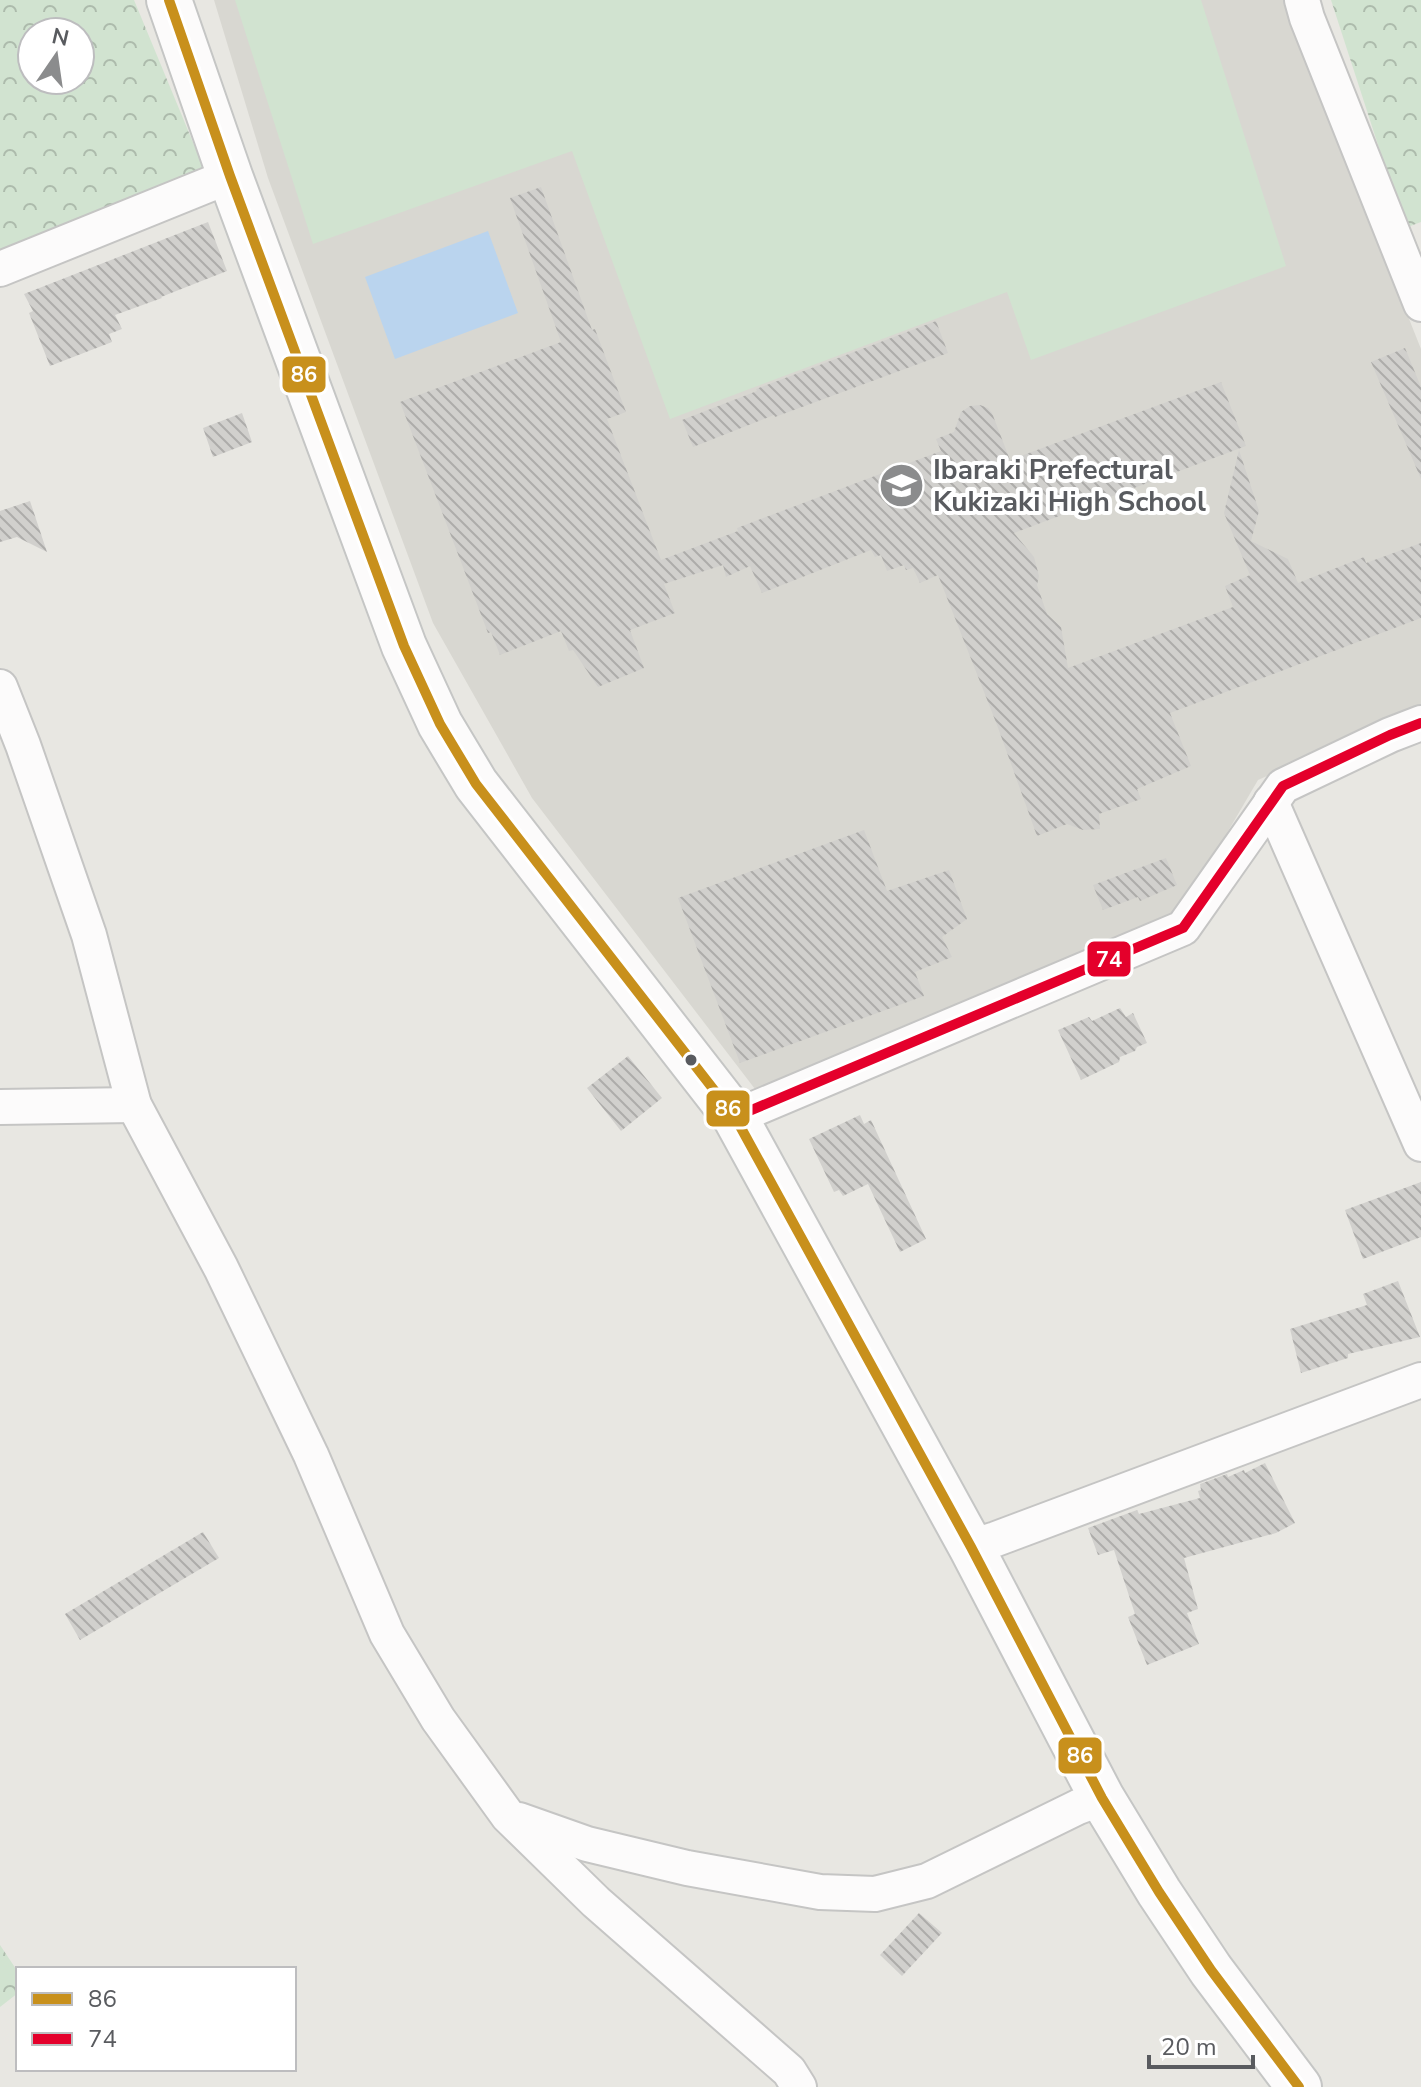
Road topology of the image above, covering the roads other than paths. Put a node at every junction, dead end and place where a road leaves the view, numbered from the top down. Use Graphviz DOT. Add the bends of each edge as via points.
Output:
graph roads {
  1 [pos="169,0"];
  2 [pos="1302,0"];
  3 [pos="230,176"];
  4 [pos="0,269"];
  5 [pos="1421,304"];
  6 [pos="0,687"];
  7 [pos="1421,723"];
  8 [pos="1271,802"];
  9 [pos="134,1105"];
  10 [pos="0,1107"];
  11 [pos="735,1117"];
  12 [pos="1421,1144"];
  13 [pos="1421,1380"];
  14 [pos="971,1547"];
  15 [pos="1102,1798"];
  16 [pos="508,1816"];
  17 [pos="799,2087"];
  18 [pos="1299,2087"];
  1 -- 3 [label="street"];
  2 -- 5 [label="street"];
  3 -- 4 [label="street"];
  3 -- 11 [label="street" via="404,646 440,724 476,784"];
  6 -- 9 [label="street" via="89,935"];
  7 -- 8 [label="street" via="1283,786"];
  8 -- 11 [label="street" via="1183,928"];
  8 -- 12 [label="street"];
  9 -- 10 [label="street"];
  9 -- 16 [label="street" via="221,1268 311,1455 387,1634 438,1719"];
  11 -- 14 [label="street"];
  13 -- 14 [label="street"];
  14 -- 15 [label="street"];
  15 -- 16 [label="street" via="927,1881 875,1894 820,1892 687,1868 587,1844"];
  15 -- 18 [label="street" via="1211,1970"];
  16 -- 17 [label="street" via="596,1902 789,2071"];
}
